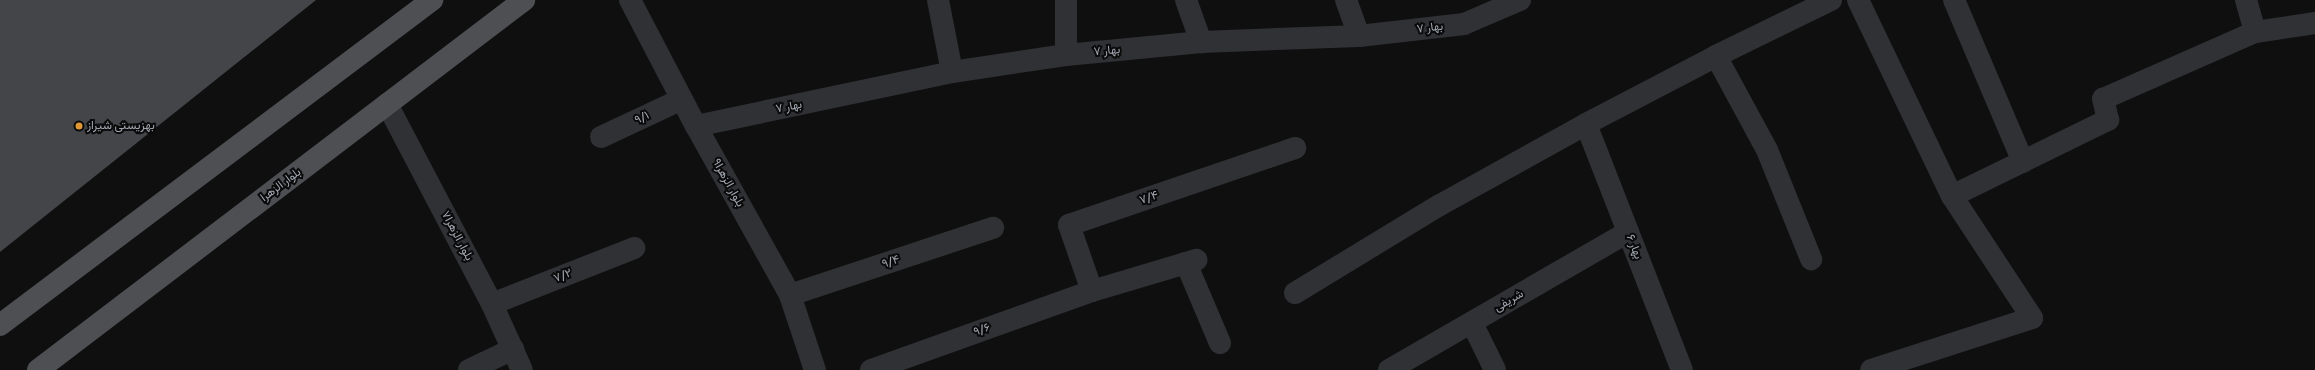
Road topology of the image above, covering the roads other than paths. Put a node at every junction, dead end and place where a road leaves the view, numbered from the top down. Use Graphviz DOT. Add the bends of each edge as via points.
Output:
graph roads {
  1 [pos="432,0"];
  2 [pos="524,0"];
  3 [pos="630,0"];
  4 [pos="938,0"];
  5 [pos="1066,0"];
  6 [pos="1186,0"];
  7 [pos="1346,0"];
  8 [pos="1520,0"];
  9 [pos="1831,0"];
  10 [pos="1858,0"];
  11 [pos="1954,0"];
  12 [pos="2246,0"];
  13 [pos="1484,7"];
  14 [pos="2315,23"];
  15 [pos="2255,32"];
  16 [pos="1359,36"];
  17 [pos="1201,42"];
  18 [pos="1066,55"];
  19 [pos="1716,56"];
  20 [pos="952,72"];
  21 [pos="682,98"];
  22 [pos="387,104"];
  23 [pos="1586,124"];
  24 [pos="696,126"];
  25 [pos="602,137"];
  26 [pos="1294,148"];
  27 [pos="2023,162"];
  28 [pos="1952,196"];
  29 [pos="993,228"];
  30 [pos="1628,232"];
  31 [pos="634,248"];
  32 [pos="1811,259"];
  33 [pos="1092,291"];
  34 [pos="1295,293"];
  35 [pos="790,295"];
  36 [pos="492,304"];
  37 [pos="1472,323"];
  38 [pos="0,326"];
  39 [pos="1220,343"];
  40 [pos="512,349"];
  41 [pos="38,370"];
  42 [pos="469,370"];
  43 [pos="522,370"];
  44 [pos="815,370"];
  45 [pos="871,370"];
  46 [pos="1389,370"];
  47 [pos="1495,370"];
  48 [pos="1682,370"];
  49 [pos="1871,370"];
  1 -- 38 [label="main road"];
  2 -- 22 [label="main road, بلوار الزهرا"];
  3 -- 21 [label="street, بلوار الزهرا۹"];
  4 -- 20 [label="street"];
  5 -- 18 [label="street"];
  6 -- 17 [label="street"];
  7 -- 16 [label="street"];
  8 -- 13 [label="street, بهار ۷"];
  9 -- 19 [label="street"];
  10 -- 28 [label="street"];
  11 -- 27 [label="street"];
  12 -- 15 [label="street"];
  13 -- 16 [label="street, بهار ۷" via="1464,24"];
  14 -- 15 [label="street"];
  15 -- 27 [label="street" via="2103,99 2108,120"];
  16 -- 17 [label="street, بهار ۷"];
  17 -- 18 [label="street, بهار ۷"];
  18 -- 20 [label="street, بهار ۷"];
  19 -- 23 [label="street"];
  19 -- 32 [label="street" via="1767,150"];
  20 -- 24 [label="street, بهار ۷"];
  21 -- 24 [label="street, بلوار الزهرا۹"];
  21 -- 25 [label="street, ۹/۱"];
  22 -- 36 [label="street, بلوار الزهرا۷"];
  22 -- 41 [label="main road, بلوار الزهرا"];
  23 -- 30 [label="street, بهار ۶"];
  23 -- 34 [label="street" via="1440,205"];
  24 -- 35 [label="street, بلوار الزهرا۹"];
  26 -- 33 [label="street, ۷/۴" via="1069,225"];
  27 -- 28 [label="street"];
  28 -- 49 [label="street" via="2032,318"];
  29 -- 35 [label="street, ۹/۴"];
  30 -- 37 [label="street, شریفی"];
  30 -- 48 [label="street, بهار ۶"];
  31 -- 36 [label="street, ۷/۲"];
  33 -- 39 [label="street, ۹/۶" via="1191,261"];
  33 -- 45 [label="street, ۹/۶"];
  35 -- 44 [label="street, بلوار الزهرا۹"];
  36 -- 40 [label="street, بلوار الزهرا۷"];
  37 -- 46 [label="street, شریفی"];
  37 -- 47 [label="street"];
  40 -- 42 [label="street"];
  40 -- 43 [label="street, بلوار الزهرا۷"];
}
